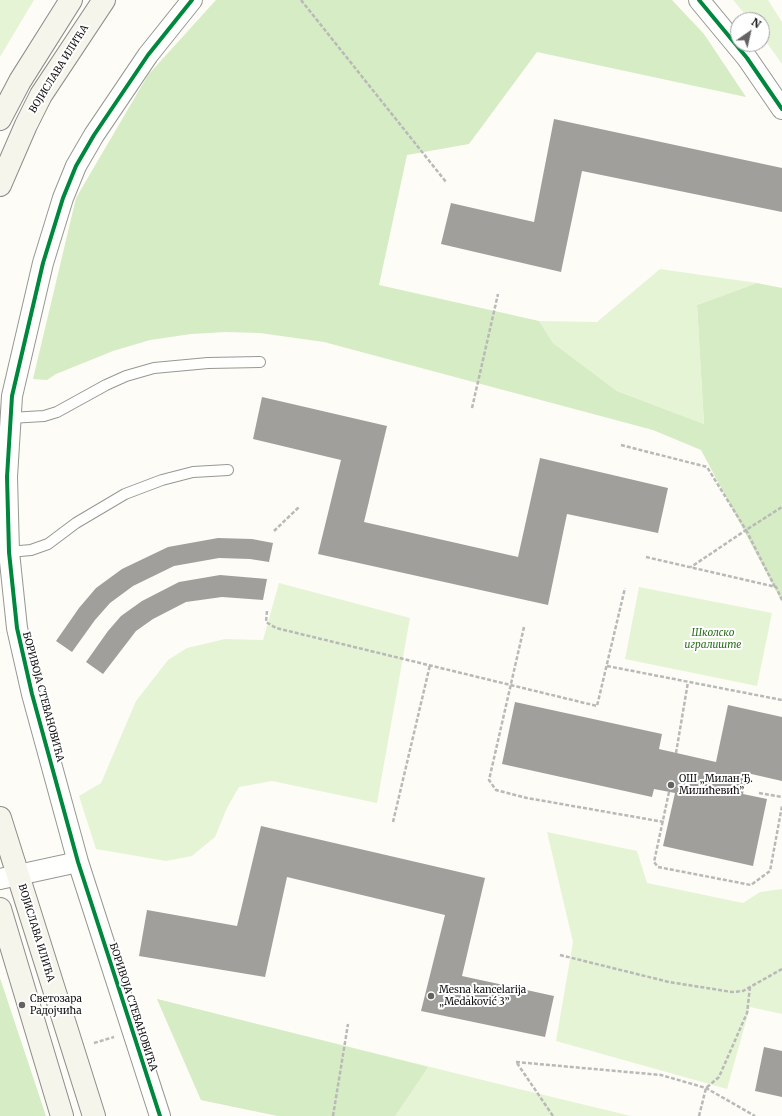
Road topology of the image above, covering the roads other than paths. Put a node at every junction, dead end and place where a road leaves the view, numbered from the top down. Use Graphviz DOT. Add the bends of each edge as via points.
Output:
graph roads {
  1 [pos="71,0"];
  2 [pos="104,0"];
  3 [pos="192,0"];
  4 [pos="699,0"];
  5 [pos="782,109"];
  6 [pos="0,118"];
  7 [pos="0,185"];
  8 [pos="260,362"];
  9 [pos="10,418"];
  10 [pos="228,470"];
  11 [pos="10,552"];
  12 [pos="0,818"];
  13 [pos="78,862"];
  14 [pos="9,877"];
  15 [pos="0,909"];
  16 [pos="62,1116"];
  17 [pos="94,1116"];
  18 [pos="160,1116"];
  1 -- 6 [label="main road"];
  2 -- 7 [label="main road, ВОЈИСЛАВА ИЛИЋА" via="41,95"];
  3 -- 9 [label="street, БОРИВОЈА СТЕВАНОВИЋА" via="130,80 76,166 63,198 43,263 12,396"];
  4 -- 5 [label="street" via="747,58"];
  8 -- 9 [label="lane" via="154,368 106,384 57,412 44,416"];
  9 -- 11 [label="street, БОРИВОЈА СТЕВАНОВИЋА" via="7,477"];
  10 -- 11 [label="lane" via="194,472 162,480 126,494 76,523 48,544 31,550"];
  11 -- 13 [label="street, БОРИВОЈА СТЕВАНОВИЋА" via="17,628 32,694"];
  12 -- 14 [label="main road, ВОЈИСЛАВА ИЛИЋА"];
  13 -- 14 [label="street"];
  13 -- 18 [label="street, БОРИВОЈА СТЕВАНОВИЋА"];
  14 -- 17 [label="main road, ВОЈИСЛАВА ИЛИЋА"];
  15 -- 16 [label="main road"];
}
